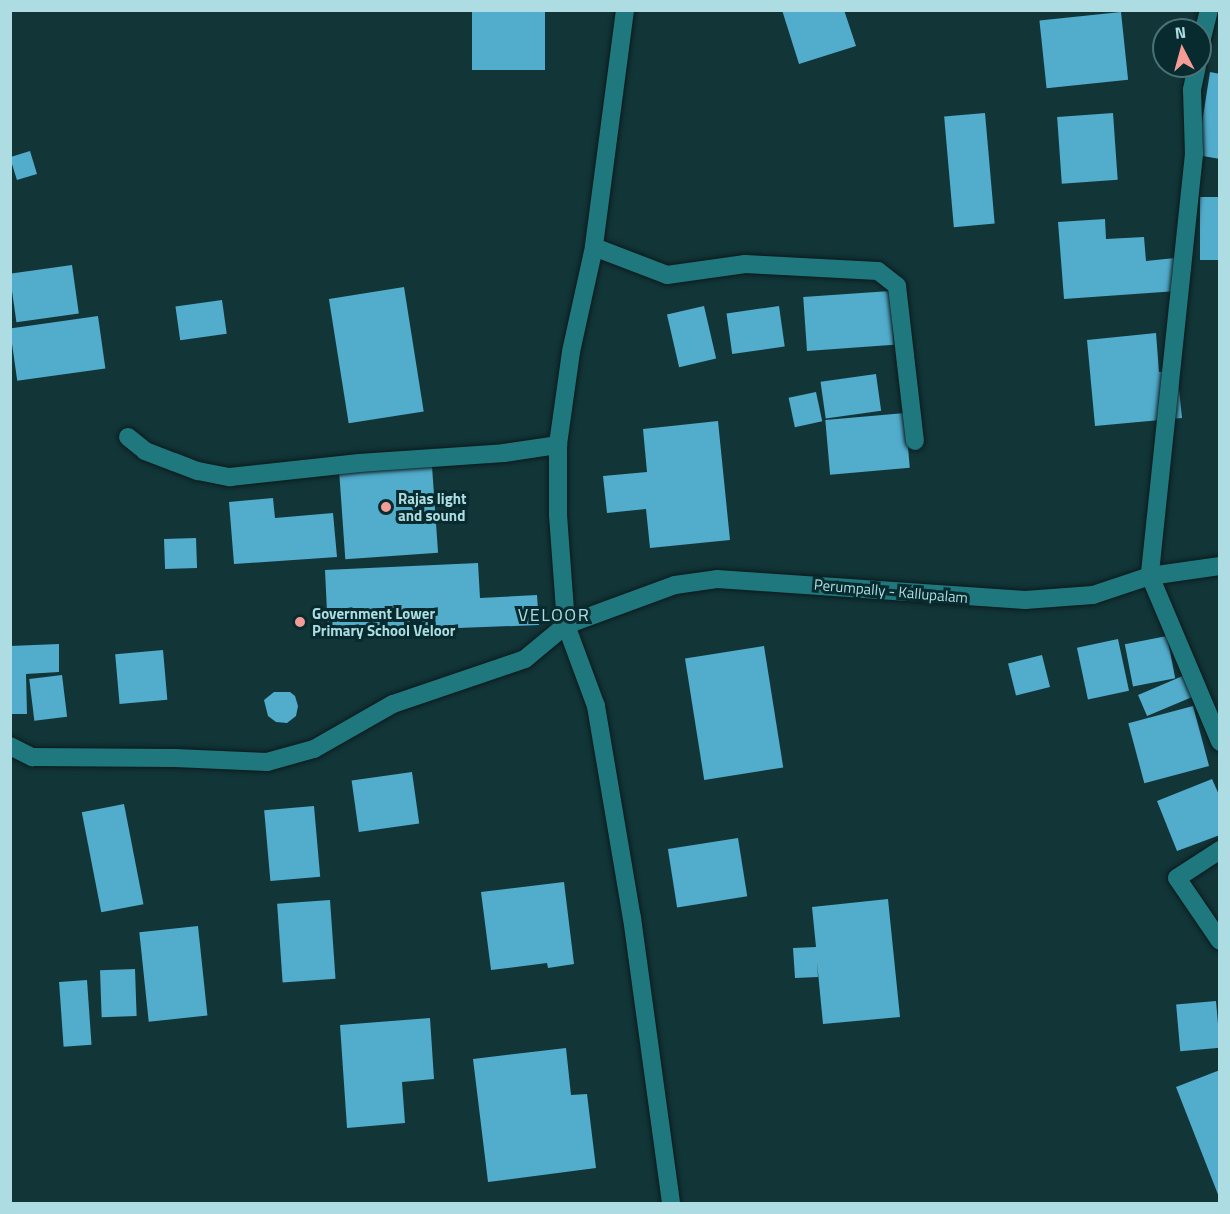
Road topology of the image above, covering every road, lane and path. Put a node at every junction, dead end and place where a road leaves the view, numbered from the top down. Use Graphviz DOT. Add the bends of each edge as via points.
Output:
graph roads {
  1 [pos="625,10"];
  2 [pos="1194,78"];
  3 [pos="594,247"];
  4 [pos="128,436"];
  5 [pos="915,441"];
  6 [pos="558,445"];
  7 [pos="1220,566"];
  8 [pos="1150,576"];
  9 [pos="566,625"];
  10 [pos="1220,742"];
  11 [pos="10,746"];
  12 [pos="1220,850"];
  13 [pos="1220,941"];
  14 [pos="671,1203"];
  1 -- 3 [label="street"];
  2 -- 8 [label="street" via="1194,154"];
  3 -- 5 [label="street" via="667,275 745,264 878,271 897,286"];
  3 -- 6 [label="street" via="571,352"];
  4 -- 6 [label="street" via="145,451 198,471 230,477"];
  6 -- 9 [label="street" via="558,515"];
  7 -- 8 [label="street, Perumpally - Kallupalam"];
  8 -- 9 [label="street, Perumpally - Kallupalam" via="1093,595 1025,600 717,579 675,585"];
  8 -- 10 [label="street"];
  9 -- 11 [label="street, Perumpally - Kallupalam" via="525,659 393,704 314,749 267,762 32,757"];
  9 -- 14 [label="street" via="596,706 632,918"];
  12 -- 13 [label="street" via="1177,878"];
}
